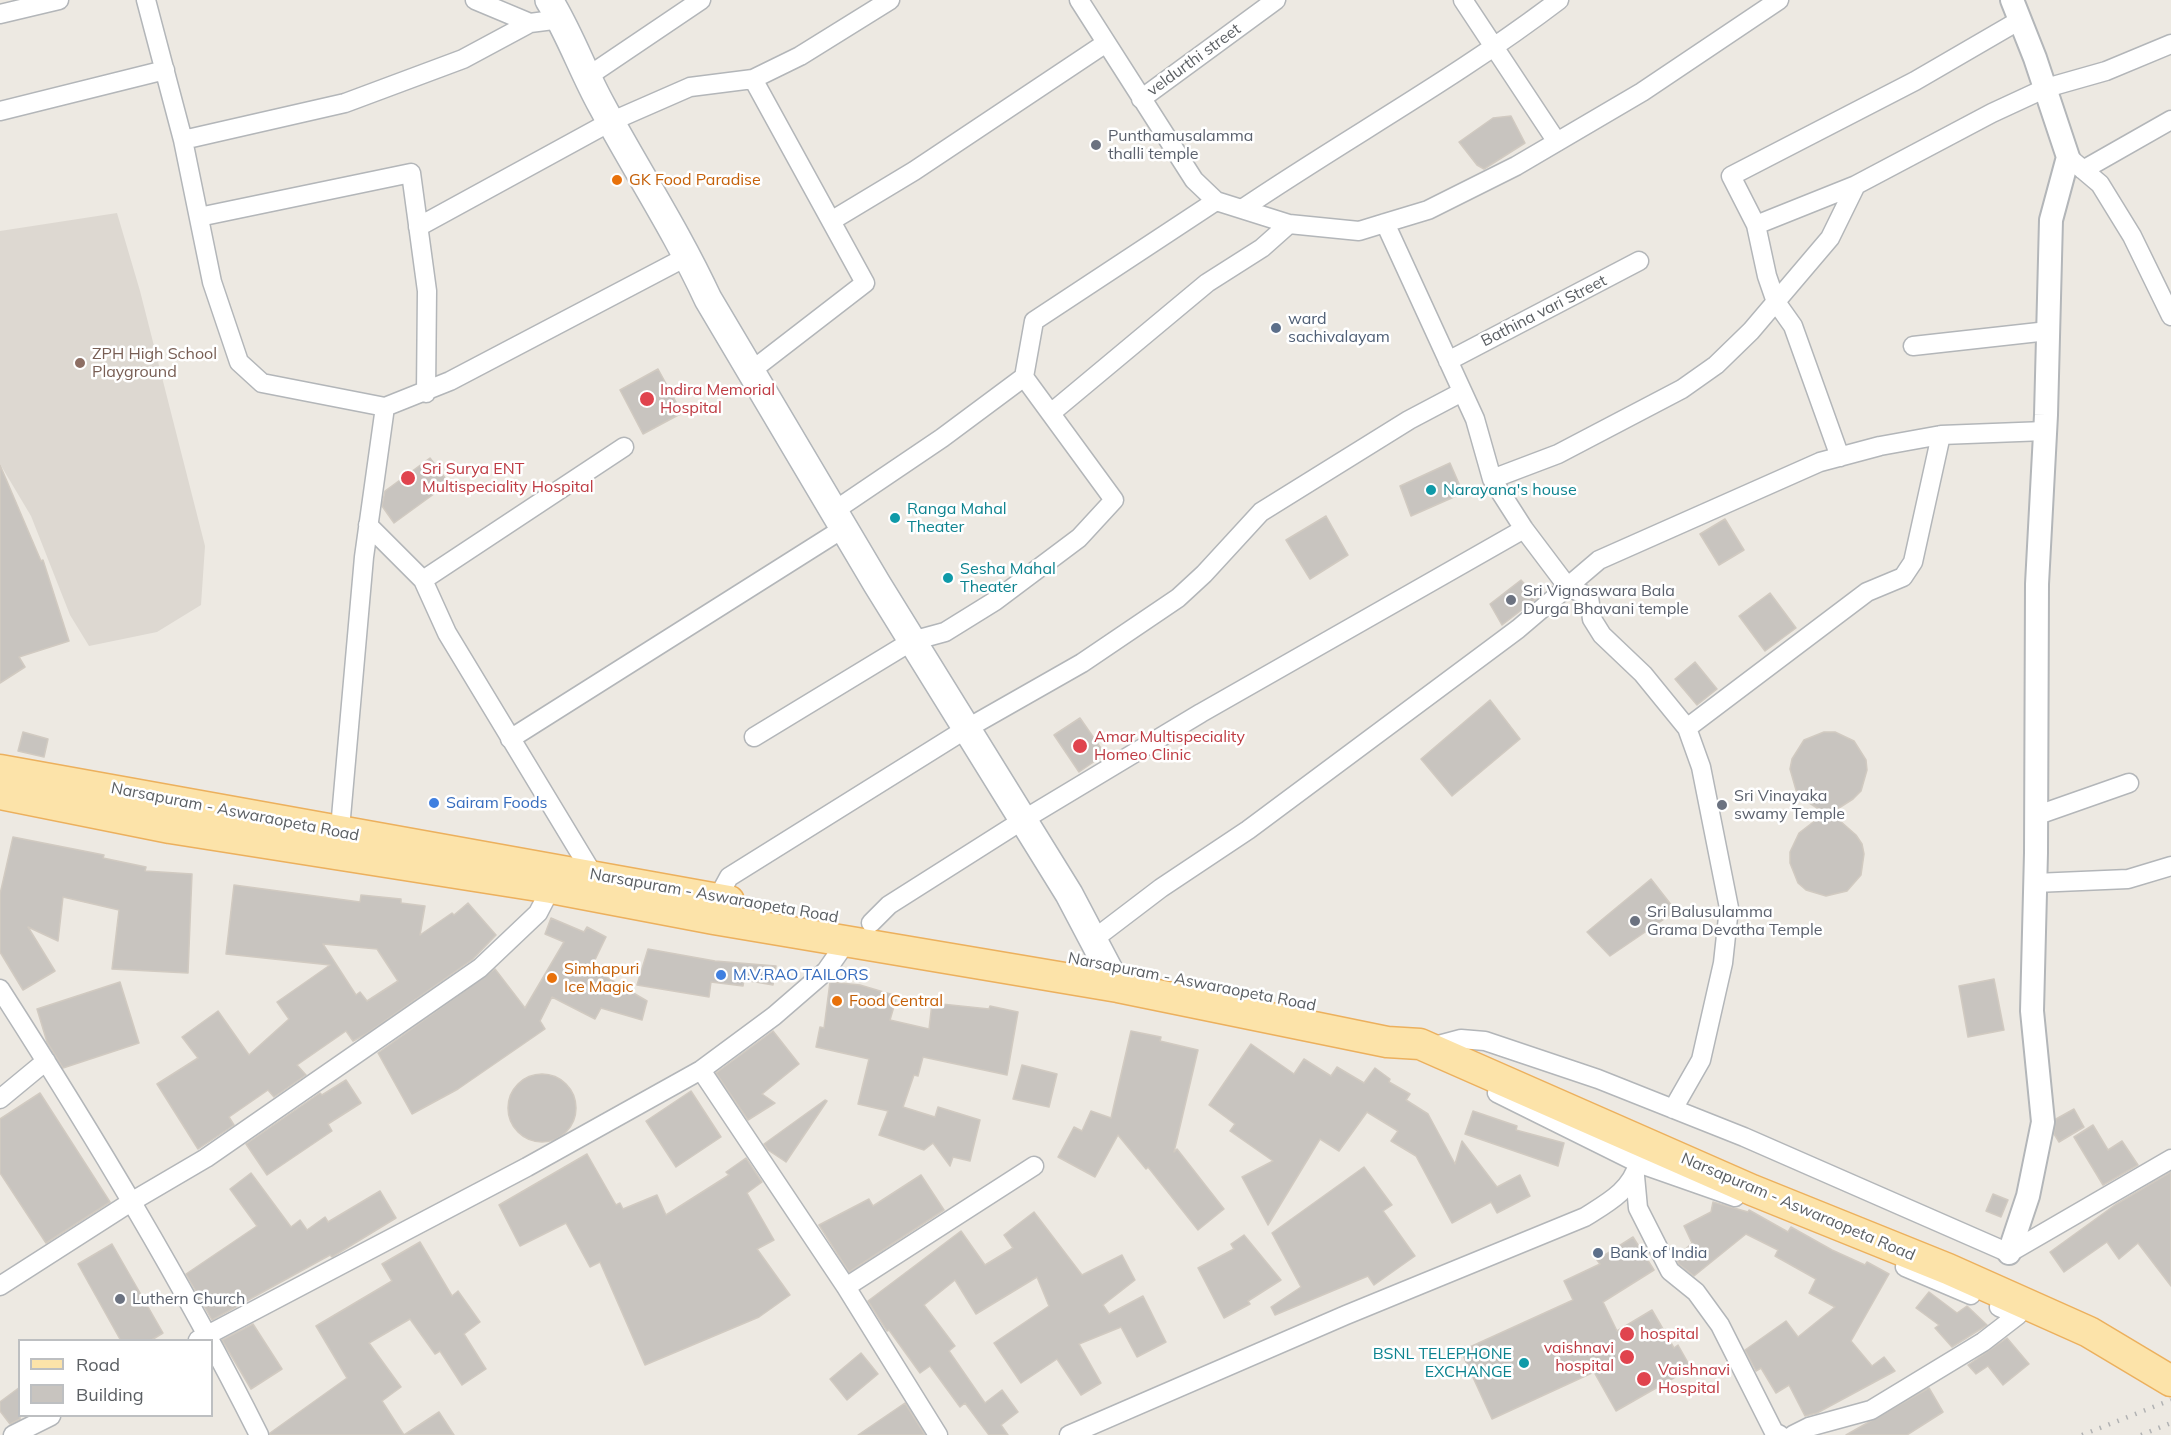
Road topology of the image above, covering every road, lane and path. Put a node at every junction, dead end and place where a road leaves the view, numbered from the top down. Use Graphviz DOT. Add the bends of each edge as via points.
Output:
graph roads {
  1 [pos="59,0"];
  2 [pos="146,0"];
  3 [pos="475,0"];
  4 [pos="701,0"];
  5 [pos="890,0"];
  6 [pos="1079,0"];
  7 [pos="1276,0"];
  8 [pos="1463,0"];
  9 [pos="1559,0"];
  10 [pos="1779,0"];
  11 [pos="555,9"];
  12 [pos="2016,10"];
  13 [pos="0,14"];
  14 [pos="530,23"];
  15 [pos="1106,43"];
  16 [pos="2171,44"];
  17 [pos="1495,48"];
  18 [pos="165,70"];
  19 [pos="587,77"];
  20 [pos="753,79"];
  21 [pos="2046,88"];
  22 [pos="1141,99"];
  23 [pos="0,111"];
  24 [pos="2171,120"];
  25 [pos="610,122"];
  26 [pos="183,140"];
  27 [pos="1557,142"];
  28 [pos="2076,163"];
  29 [pos="1856,185"];
  30 [pos="1216,201"];
  31 [pos="1242,209"];
  32 [pos="199,217"];
  33 [pos="831,221"];
  34 [pos="1385,223"];
  35 [pos="1289,224"];
  36 [pos="1756,225"];
  37 [pos="418,227"];
  38 [pos="688,256"];
  39 [pos="1639,261"];
  40 [pos="1776,302"];
  41 [pos="2171,316"];
  42 [pos="2048,331"];
  43 [pos="1913,346"];
  44 [pos="1448,361"];
  45 [pos="751,371"];
  46 [pos="1024,376"];
  47 [pos="1462,392"];
  48 [pos="426,393"];
  49 [pos="385,407"];
  50 [pos="1051,413"];
  51 [pos="2045,431"];
  52 [pos="1941,435"];
  53 [pos="624,447"];
  54 [pos="1840,457"];
  55 [pos="1492,479"];
  56 [pos="839,520"];
  57 [pos="368,525"];
  58 [pos="1524,529"];
  59 [pos="423,580"];
  60 [pos="1567,586"];
  61 [pos="912,641"];
  62 [pos="1687,728"];
  63 [pos="966,729"];
  64 [pos="754,737"];
  65 [pos="510,739"];
  66 [pos="0,770"];
  67 [pos="2129,783"];
  68 [pos="0,794"];
  69 [pos="2036,816"];
  70 [pos="1023,820"];
  71 [pos="338,843"];
  72 [pos="2171,866"];
  73 [pos="594,876"];
  74 [pos="2035,883"];
  75 [pos="551,888"];
  76 [pos="717,899"];
  77 [pos="871,923"];
  78 [pos="847,941"];
  79 [pos="1106,963"];
  80 [pos="0,989"];
  81 [pos="1426,1046"];
  82 [pos="46,1060"];
  83 [pos="701,1070"];
  84 [pos="0,1099"];
  85 [pos="1673,1109"];
  86 [pos="2171,1159"];
  87 [pos="1034,1166"];
  88 [pos="1637,1169"];
  89 [pos="131,1202"];
  90 [pos="2009,1253"];
  91 [pos="0,1286"];
  92 [pos="846,1287"];
  93 [pos="204,1338"];
  94 [pos="213,1354"];
  95 [pos="2171,1381"];
  96 [pos="49,1417"];
  97 [pos="13,1435"];
  98 [pos="259,1435"];
  99 [pos="938,1435"];
  100 [pos="1070,1435"];
  101 [pos="1780,1435"];
  102 [pos="1793,1435"];
  1 -- 13 [label="street"];
  2 -- 18 [label="street"];
  3 -- 14 [label="street"];
  4 -- 19 [label="street"];
  5 -- 20 [label="street" via="800,56"];
  6 -- 15 [label="street"];
  7 -- 22 [label="street, veldurthi street"];
  8 -- 17 [label="street"];
  9 -- 17 [label="street"];
  10 -- 27 [label="street" via="1642,92"];
  11 -- 14 [label="street"];
  11 -- 19 [label="main road"];
  12 -- 21 [label="street"];
  12 -- 36 [label="street" via="1915,81 1731,176"];
  14 -- 26 [label="street" via="463,59 345,103"];
  15 -- 22 [label="street"];
  15 -- 33 [label="street" via="914,171"];
  16 -- 21 [label="street" via="2106,71"];
  17 -- 27 [label="street"];
  17 -- 31 [label="street"];
  18 -- 23 [label="street"];
  18 -- 26 [label="street"];
  19 -- 25 [label="main road"];
  20 -- 25 [label="street" via="690,87"];
  20 -- 33 [label="street"];
  21 -- 28 [label="street"];
  21 -- 29 [label="street"];
  22 -- 30 [label="street" via="1194,180"];
  24 -- 28 [label="street"];
  25 -- 37 [label="street"];
  25 -- 38 [label="main road"];
  26 -- 32 [label="street"];
  27 -- 34 [label="street" via="1428,210"];
  28 -- 41 [label="street" via="2100,184 2132,236"];
  28 -- 42 [label="street" via="2051,220"];
  29 -- 36 [label="street"];
  29 -- 40 [label="street" via="1830,238"];
  30 -- 31 [label="street"];
  30 -- 46 [label="street" via="1034,321"];
  31 -- 35 [label="street"];
  32 -- 37 [label="street" via="411,173"];
  32 -- 49 [label="street" via="212,282 239,362 262,383"];
  33 -- 45 [label="street" via="865,284"];
  34 -- 35 [label="street" via="1359,231"];
  34 -- 44 [label="street"];
  35 -- 50 [label="street" via="1262,248 1207,283"];
  36 -- 40 [label="street"];
  37 -- 48 [label="street" via="427,291"];
  38 -- 45 [label="main road" via="708,299"];
  38 -- 48 [label="street"];
  39 -- 44 [label="street, Bathina vari Street"];
  40 -- 54 [label="street" via="1793,326"];
  40 -- 55 [label="street" via="1716,365 1682,389 1558,454"];
  42 -- 43 [label="street"];
  42 -- 51 [label="street"];
  44 -- 47 [label="street"];
  45 -- 56 [label="main road"];
  46 -- 50 [label="street"];
  46 -- 56 [label="street"];
  47 -- 55 [label="street" via="1475,419"];
  47 -- 63 [label="street" via="1408,420 1261,512 1178,598 1082,663"];
  48 -- 49 [label="street"];
  49 -- 57 [label="street"];
  50 -- 61 [label="street" via="1114,500 1079,538 995,602 945,632"];
  51 -- 52 [label="street"];
  51 -- 69 [label="street" via="2037,584"];
  52 -- 54 [label="street"];
  52 -- 62 [label="street" via="1913,562 1903,578 1867,592"];
  53 -- 59 [label="street"];
  54 -- 60 [label="street" via="1820,462 1599,560"];
  55 -- 58 [label="street"];
  56 -- 61 [label="main road"];
  56 -- 65 [label="street"];
  57 -- 59 [label="street"];
  57 -- 71 [label="street"];
  58 -- 60 [label="street"];
  58 -- 70 [label="street" via="1211,707"];
  59 -- 65 [label="street" via="447,633"];
  60 -- 62 [label="street" via="1589,597 1592,619 1602,635 1643,674"];
  60 -- 79 [label="street" via="1518,629 1248,831 1161,888"];
  61 -- 63 [label="main road"];
  61 -- 64 [label="street"];
  62 -- 85 [label="street" via="1701,767 1729,908 1723,963 1701,1060"];
  63 -- 70 [label="main road"];
  63 -- 76 [label="street" via="729,877"];
  65 -- 73 [label="street"];
  66 -- 71 [label="main road, Narsapuram - Aswaraopeta Road"];
  67 -- 69 [label="street"];
  68 -- 71 [label="main road, Narsapuram - Aswaraopeta Road" via="170,828"];
  69 -- 74 [label="street"];
  70 -- 77 [label="street" via="890,905"];
  70 -- 79 [label="main road"];
  71 -- 73 [label="main road, Narsapuram - Aswaraopeta Road"];
  71 -- 75 [label="main road, Narsapuram - Aswaraopeta Road"];
  72 -- 74 [label="street" via="2128,879"];
  73 -- 76 [label="main road, Narsapuram - Aswaraopeta Road"];
  74 -- 90 [label="street" via="2032,1011 2043,1122 2028,1196"];
  75 -- 78 [label="main road, Narsapuram - Aswaraopeta Road"];
  75 -- 89 [label="street" via="538,913 480,968 216,1151"];
  76 -- 77 [label="main road, Narsapuram - Aswaraopeta Road"];
  77 -- 79 [label="main road, Narsapuram - Aswaraopeta Road"];
  78 -- 79 [label="main road, Narsapuram - Aswaraopeta Road"];
  78 -- 83 [label="street" via="826,970 774,1016"];
  79 -- 81 [label="main road, Narsapuram - Aswaraopeta Road" via="1386,1021"];
  80 -- 82 [label="street"];
  81 -- 85 [label="street" via="1461,1039 1485,1041"];
  81 -- 88 [label="street" via="1466,1078"];
  81 -- 95 [label="main road, Narsapuram - Aswaraopeta Road" via="2089,1332"];
  82 -- 84 [label="street"];
  82 -- 89 [label="street"];
  83 -- 92 [label="street"];
  83 -- 93 [label="street"];
  85 -- 90 [label="street"];
  86 -- 90 [label="street"];
  87 -- 92 [label="street"];
  88 -- 100 [label="street" via="1618,1195 1585,1217"];
  88 -- 101 [label="street" via="1638,1208 1670,1271 1696,1292 1720,1325 1774,1431"];
  88 -- 102 [label="street" via="1735,1197 2018,1315 1983,1342 1871,1410"];
  89 -- 91 [label="street"];
  89 -- 93 [label="street"];
  92 -- 99 [label="street"];
  94 -- 98 [label="street"];
  96 -- 97 [label="street"];
}
